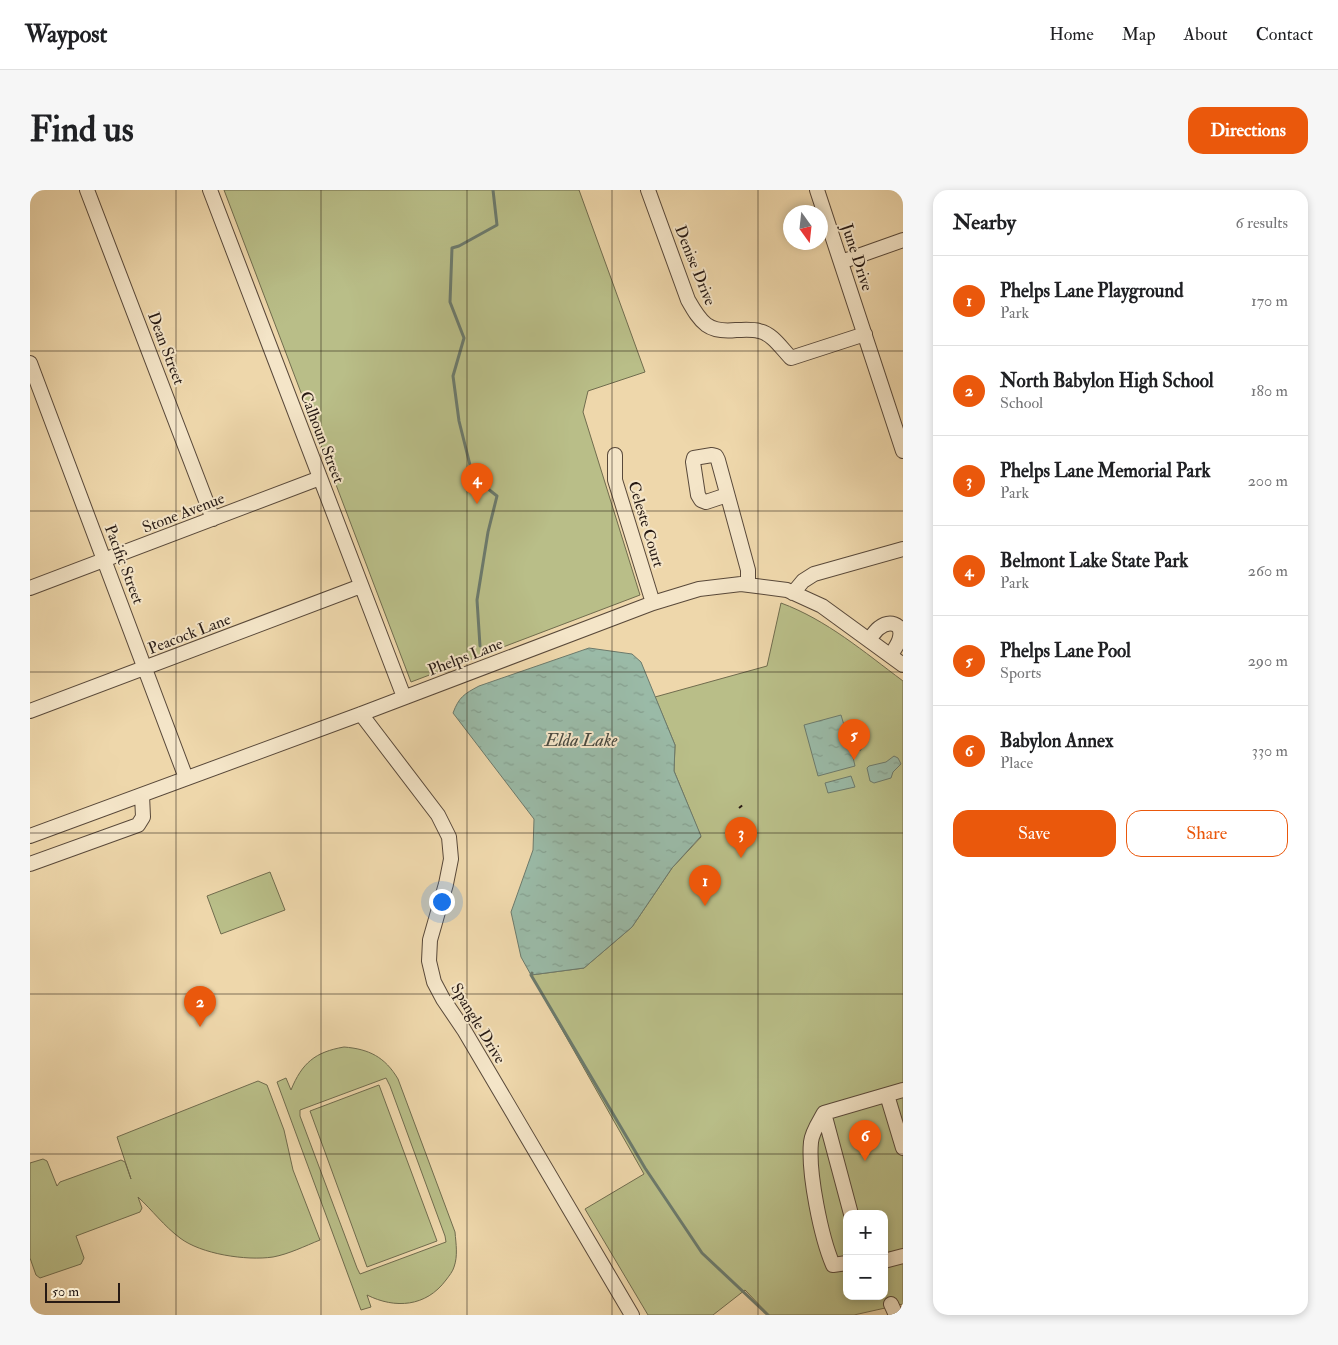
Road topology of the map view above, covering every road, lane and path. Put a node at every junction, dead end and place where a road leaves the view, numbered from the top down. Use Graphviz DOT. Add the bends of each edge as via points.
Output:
graph roads {
  1 [pos="87,190"];
  2 [pos="210,190"];
  3 [pos="648,190"];
  4 [pos="817,190"];
  5 [pos="903,240"];
  6 [pos="841,262"];
  7 [pos="865,334"];
  8 [pos="30,363"];
  9 [pos="903,451"];
  10 [pos="615,455"];
  11 [pos="320,478"];
  12 [pos="727,495"];
  13 [pos="212,519"];
  14 [pos="903,549"];
  15 [pos="105,560"];
  16 [pos="748,585"];
  17 [pos="361,586"];
  18 [pos="30,588"];
  19 [pos="792,593"];
  20 [pos="653,603"];
  21 [pos="898,622"];
  22 [pos="869,640"];
  23 [pos="891,655"];
  24 [pos="903,665"];
  25 [pos="145,668"];
  26 [pos="404,697"];
  27 [pos="30,711"];
  28 [pos="361,714"];
  29 [pos="186,778"];
  30 [pos="142,794"];
  31 [pos="744,804"];
  32 [pos="739,808"];
  33 [pos="30,836"];
  34 [pos="30,864"];
  35 [pos="903,1090"];
  36 [pos="887,1095"];
  37 [pos="824,1113"];
  38 [pos="903,1148"];
  39 [pos="850,1210"];
  40 [pos="903,1256"];
  41 [pos="888,1260"];
  42 [pos="843,1264"];
  43 [pos="632,1315"];
  1 -- 13 [label="street, Dean Street"];
  2 -- 11 [label="street, Calhoun Street"];
  3 -- 7 [label="street, Denise Drive" via="688,300 707,327 722,332 760,331 773,338 791,358"];
  4 -- 6 [label="street, June Drive"];
  5 -- 6 [label="street"];
  6 -- 7 [label="street, June Drive"];
  7 -- 9 [label="street"];
  8 -- 15 [label="street, Pacific Street"];
  10 -- 20 [label="street, Celeste Court" via="615,480"];
  11 -- 13 [label="street, Stone Avenue"];
  11 -- 17 [label="street, Calhoun Street"];
  12 -- 16 [label="street" via="746,560"];
  13 -- 15 [label="street, Stone Avenue"];
  14 -- 19 [label="street" via="814,574"];
  15 -- 18 [label="street, Stone Avenue"];
  15 -- 25 [label="street, Pacific Street"];
  16 -- 19 [label="street, Phelps Lane"];
  16 -- 20 [label="street, Phelps Lane" via="698,589"];
  17 -- 25 [label="street, Peacock Lane"];
  17 -- 26 [label="street, Calhoun Street"];
  19 -- 22 [label="street, Phelps Lane" via="822,606"];
  20 -- 26 [label="street, Phelps Lane"];
  21 -- 22 [label="street" via="879,628"];
  21 -- 23 [label="street" via="901,636"];
  22 -- 23 [label="street, Phelps Lane"];
  23 -- 24 [label="street, Phelps Lane"];
  25 -- 27 [label="street, Peacock Lane"];
  25 -- 29 [label="street, Pacific Street"];
  26 -- 28 [label="street, Phelps Lane"];
  28 -- 29 [label="street, Phelps Lane"];
  28 -- 43 [label="street, Spangle Drive" via="438,815 449,837 451,859 430,940 429,961 434,982"];
  29 -- 30 [label="street, Phelps Lane"];
  30 -- 33 [label="street, Phelps Lane"];
  30 -- 34 [label="street" via="144,810 138,825"];
  31 -- 32 [label="path"];
  35 -- 36 [label="street"];
  36 -- 37 [label="street"];
  36 -- 38 [label="street"];
  37 -- 39 [label="street"];
  37 -- 42 [label="street" via="811,1142 816,1202 832,1265"];
  40 -- 41 [label="street"];
}
